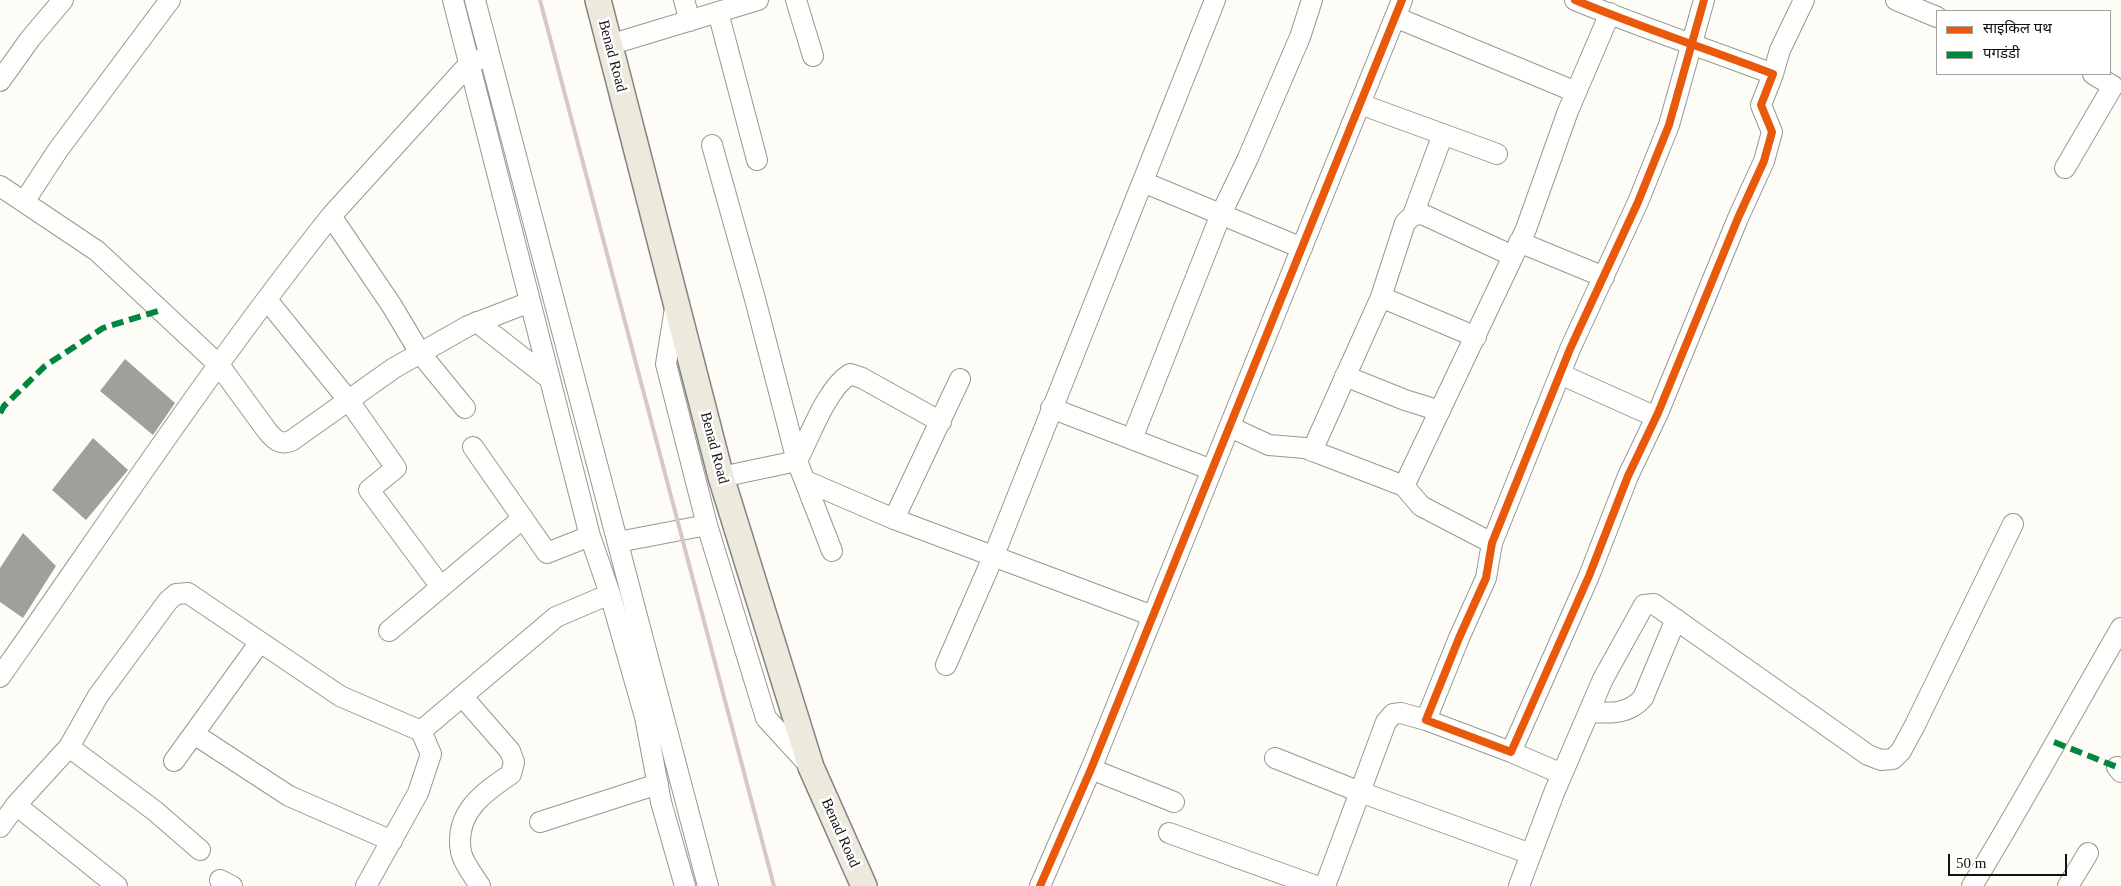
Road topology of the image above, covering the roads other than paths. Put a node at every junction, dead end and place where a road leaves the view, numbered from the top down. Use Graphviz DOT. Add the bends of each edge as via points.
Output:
graph roads {
  1 [pos="63,0"];
  2 [pos="170,0"];
  3 [pos="453,0"];
  4 [pos="476,0"];
  5 [pos="598,0"];
  6 [pos="684,0"];
  7 [pos="758,0"];
  8 [pos="796,0"];
  9 [pos="1214,0"];
  10 [pos="1312,0"];
  11 [pos="1575,0"];
  12 [pos="1704,0"];
  13 [pos="1804,0"];
  14 [pos="1896,0"];
  15 [pos="1605,8"];
  16 [pos="1399,9"];
  17 [pos="718,12"];
  18 [pos="1936,17"];
  19 [pos="690,21"];
  20 [pos="1691,44"];
  21 [pos="609,45"];
  22 [pos="490,56"];
  23 [pos="813,56"];
  24 [pos="470,63"];
  25 [pos="1773,74"];
  26 [pos="2095,75"];
  27 [pos="0,81"];
  28 [pos="2117,88"];
  29 [pos="1576,92"];
  30 [pos="1360,104"];
  31 [pos="1443,134"];
  32 [pos="712,145"];
  33 [pos="1497,154"];
  34 [pos="757,160"];
  35 [pos="2065,168"];
  36 [pos="1142,182"];
  37 [pos="0,186"];
  38 [pos="24,202"];
  39 [pos="1221,214"];
  40 [pos="1413,215"];
  41 [pos="331,216"];
  42 [pos="1302,248"];
  43 [pos="1516,249"];
  44 [pos="1604,277"];
  45 [pos="1381,296"];
  46 [pos="267,300"];
  47 [pos="676,301"];
  48 [pos="530,302"];
  49 [pos="477,322"];
  50 [pos="1476,337"];
  51 [pos="420,353"];
  52 [pos="219,365"];
  53 [pos="1560,374"];
  54 [pos="1344,376"];
  55 [pos="550,379"];
  56 [pos="960,379"];
  57 [pos="349,401"];
  58 [pos="465,408"];
  59 [pos="1051,408"];
  60 [pos="1440,411"];
  61 [pos="1656,417"];
  62 [pos="941,422"];
  63 [pos="1230,427"];
  64 [pos="1132,438"];
  65 [pos="473,447"];
  66 [pos="1312,451"];
  67 [pos="797,460"];
  68 [pos="1212,470"];
  69 [pos="721,478"];
  70 [pos="806,481"];
  71 [pos="1404,486"];
  72 [pos="523,518"];
  73 [pos="894,520"];
  74 [pos="2013,524"];
  75 [pos="707,525"];
  76 [pos="590,536"];
  77 [pos="618,542"];
  78 [pos="1492,544"];
  79 [pos="832,551"];
  80 [pos="994,555"];
  81 [pos="441,587"];
  82 [pos="610,594"];
  83 [pos="1153,616"];
  84 [pos="1676,619"];
  85 [pos="2121,628"];
  86 [pos="389,631"];
  87 [pos="260,642"];
  88 [pos="946,665"];
  89 [pos="0,677"];
  90 [pos="462,696"];
  91 [pos="1589,712"];
  92 [pos="1426,720"];
  93 [pos="421,731"];
  94 [pos="194,734"];
  95 [pos="69,747"];
  96 [pos="1511,752"];
  97 [pos="1275,758"];
  98 [pos="174,761"];
  99 [pos="810,767"];
  100 [pos="1091,769"];
  101 [pos="1562,774"];
  102 [pos="658,784"];
  103 [pos="1360,792"];
  104 [pos="1174,802"];
  105 [pos="16,805"];
  106 [pos="540,822"];
  107 [pos="0,827"];
  108 [pos="1169,833"];
  109 [pos="392,841"];
  110 [pos="200,850"];
  111 [pos="2088,853"];
  112 [pos="1530,854"];
  113 [pos="680,885"];
  114 [pos="117,886"];
  115 [pos="366,886"];
  116 [pos="480,886"];
  117 [pos="708,886"];
  118 [pos="864,886"];
  119 [pos="1040,886"];
  120 [pos="1316,886"];
  121 [pos="1325,886"];
  122 [pos="1520,886"];
  123 [pos="1972,886"];
  124 [pos="2068,886"];
  1 -- 27 [label="street"];
  2 -- 38 [label="street" via="58,150"];
  3 -- 24 [label="street"];
  4 -- 22 [label="street"];
  5 -- 21 [label="main road, Benad Road"];
  6 -- 19 [label="street"];
  7 -- 17 [label="street"];
  8 -- 23 [label="street"];
  9 -- 36 [label="street"];
  10 -- 39 [label="street" via="1296,46"];
  11 -- 15 [label="street"];
  12 -- 20 [label="street"];
  13 -- 25 [label="street" via="1780,50"];
  14 -- 18 [label="street"];
  15 -- 20 [label="street"];
  15 -- 29 [label="street"];
  16 -- 29 [label="street"];
  16 -- 30 [label="street"];
  17 -- 19 [label="street"];
  17 -- 34 [label="street"];
  19 -- 21 [label="street"];
  20 -- 25 [label="street"];
  20 -- 44 [label="street" via="1669,125"];
  21 -- 47 [label="main road, Benad Road"];
  22 -- 24 [label="street"];
  22 -- 77 [label="street"];
  24 -- 41 [label="street"];
  24 -- 48 [label="street"];
  25 -- 61 [label="street" via="1761,105 1772,132 1764,161"];
  26 -- 28 [label="street"];
  28 -- 35 [label="street"];
  29 -- 43 [label="street"];
  30 -- 31 [label="street"];
  30 -- 42 [label="street"];
  31 -- 33 [label="street"];
  31 -- 40 [label="street"];
  32 -- 67 [label="street"];
  36 -- 39 [label="street"];
  36 -- 59 [label="street"];
  37 -- 38 [label="street"];
  38 -- 52 [label="street" via="97,251"];
  39 -- 42 [label="street"];
  39 -- 64 [label="street"];
  40 -- 43 [label="street" via="1422,214"];
  40 -- 45 [label="street" via="1405,223"];
  41 -- 46 [label="street"];
  41 -- 51 [label="street"];
  42 -- 63 [label="street"];
  43 -- 44 [label="street"];
  43 -- 50 [label="street"];
  44 -- 53 [label="street"];
  45 -- 50 [label="street"];
  45 -- 54 [label="street"];
  46 -- 52 [label="street"];
  46 -- 57 [label="street"];
  47 -- 69 [label="main road, Benad Road"];
  47 -- 75 [label="street" via="666,364"];
  48 -- 49 [label="street"];
  48 -- 55 [label="street"];
  49 -- 51 [label="street"];
  49 -- 55 [label="street"];
  50 -- 60 [label="street"];
  51 -- 57 [label="street"];
  51 -- 58 [label="street"];
  52 -- 57 [label="street" via="276,441 291,441"];
  52 -- 89 [label="street"];
  53 -- 61 [label="street"];
  53 -- 78 [label="street"];
  54 -- 60 [label="street"];
  54 -- 66 [label="street"];
  55 -- 76 [label="street"];
  56 -- 62 [label="street"];
  57 -- 81 [label="street" via="396,468 369,490"];
  59 -- 64 [label="street"];
  59 -- 80 [label="street"];
  60 -- 71 [label="street"];
  61 -- 96 [label="street"];
  62 -- 67 [label="street" via="850,374 841,379 832,393"];
  62 -- 73 [label="street"];
  63 -- 66 [label="street" via="1269,445"];
  63 -- 68 [label="street"];
  64 -- 68 [label="street"];
  65 -- 72 [label="street"];
  66 -- 71 [label="street"];
  67 -- 69 [label="street"];
  67 -- 70 [label="street"];
  68 -- 83 [label="street"];
  69 -- 99 [label="main road, Benad Road"];
  70 -- 73 [label="street"];
  70 -- 79 [label="street"];
  71 -- 78 [label="street" via="1421,506"];
  72 -- 76 [label="street" via="547,554"];
  72 -- 81 [label="street"];
  73 -- 80 [label="street"];
  74 -- 84 [label="street" via="1915,725 1893,759 1881,760 1868,755"];
  75 -- 77 [label="street"];
  75 -- 99 [label="street" via="766,718"];
  76 -- 82 [label="street"];
  77 -- 117 [label="street"];
  78 -- 92 [label="street" via="1486,578"];
  80 -- 83 [label="street"];
  80 -- 88 [label="street"];
  81 -- 86 [label="street"];
  82 -- 90 [label="street" via="556,617"];
  82 -- 102 [label="street" via="645,717"];
  83 -- 100 [label="street"];
  84 -- 91 [label="street" via="1643,698 1636,706 1613,714"];
  84 -- 91 [label="street" via="1654,604 1644,605 1603,679"];
  85 -- 123 [label="street" via="2054,742 2020,808"];
  87 -- 93 [label="street" via="340,696"];
  87 -- 94 [label="street"];
  87 -- 95 [label="street" via="188,593 176,594 136,641 98,696"];
  90 -- 93 [label="street"];
  90 -- 116 [label="street" via="510,750 514,762 511,774 489,789 464,818 461,853"];
  91 -- 101 [label="street"];
  92 -- 96 [label="street"];
  92 -- 103 [label="street" via="1393,714 1386,722"];
  93 -- 109 [label="street" via="431,754 418,794"];
  94 -- 98 [label="street"];
  94 -- 109 [label="street" via="289,796"];
  95 -- 105 [label="street"];
  95 -- 110 [label="street"];
  96 -- 101 [label="street"];
  97 -- 103 [label="street"];
  99 -- 118 [label="main road, Benad Road"];
  100 -- 104 [label="street"];
  100 -- 119 [label="street"];
  101 -- 112 [label="street"];
  102 -- 106 [label="street"];
  102 -- 113 [label="street"];
  103 -- 112 [label="street"];
  103 -- 121 [label="street"];
  105 -- 107 [label="street"];
  105 -- 114 [label="street"];
  108 -- 120 [label="street"];
  109 -- 115 [label="street"];
  111 -- 124 [label="street"];
  112 -- 122 [label="street"];
}
